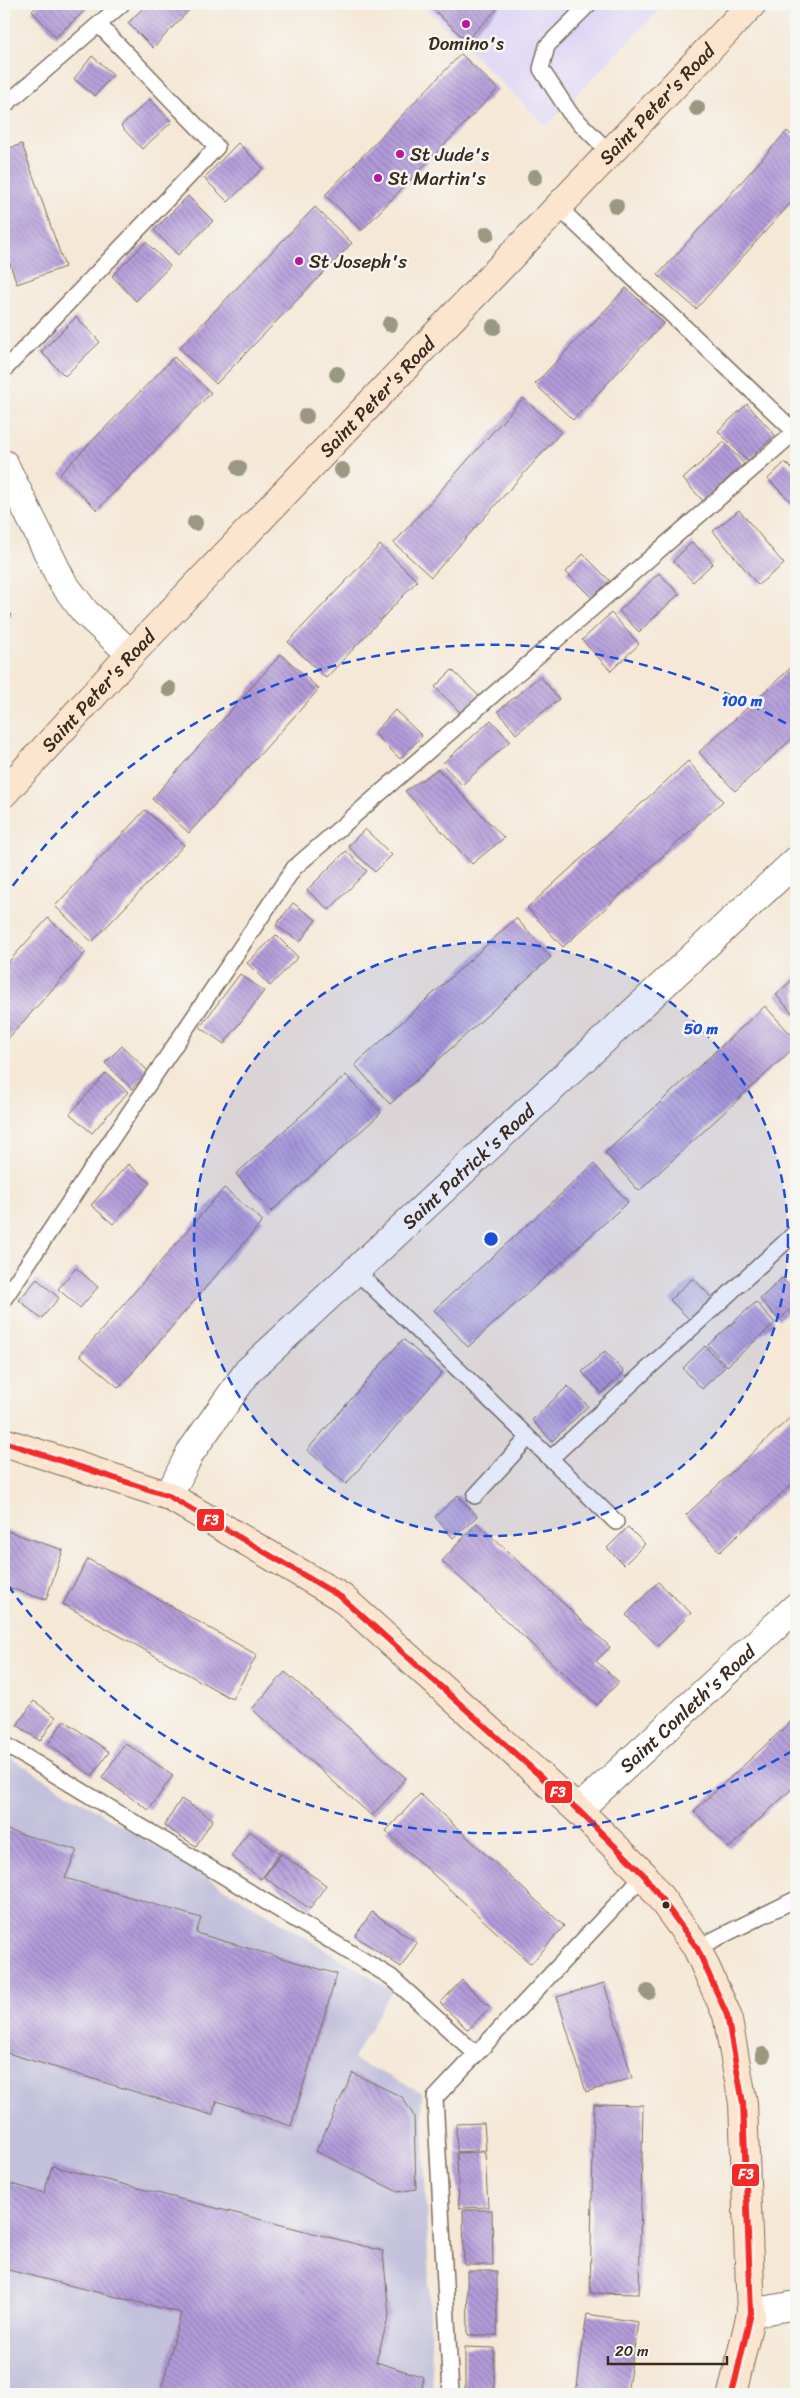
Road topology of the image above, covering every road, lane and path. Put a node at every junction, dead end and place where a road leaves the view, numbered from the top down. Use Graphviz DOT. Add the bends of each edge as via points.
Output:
graph roads {
  1 [pos="122,4"];
  2 [pos="588,4"];
  3 [pos="752,4"];
  4 [pos="98,25"];
  5 [pos="4,106"];
  6 [pos="609,152"];
  7 [pos="557,206"];
  8 [pos="4,370"];
  9 [pos="795,432"];
  10 [pos="4,464"];
  11 [pos="131,654"];
  12 [pos="4,793"];
  13 [pos="796,861"];
  14 [pos="796,1232"];
  15 [pos="355,1270"];
  16 [pos="4,1299"];
  17 [pos="528,1438"];
  18 [pos="4,1442"];
  19 [pos="550,1459"];
  20 [pos="168,1496"];
  21 [pos="475,1496"];
  22 [pos="616,1522"];
  23 [pos="796,1607"];
  24 [pos="4,1744"];
  25 [pos="578,1810"];
  26 [pos="644,1875"];
  27 [pos="796,1899"];
  28 [pos="697,1948"];
  29 [pos="476,2054"];
  30 [pos="796,2305"];
  31 [pos="751,2313"];
  32 [pos="451,2394"];
  33 [pos="732,2394"];
  1 -- 4 [label="lane"];
  2 -- 6 [label="lane" via="547,46 541,69 570,113"];
  3 -- 6 [label="street, Saint Peter's Road"];
  4 -- 5 [label="lane"];
  4 -- 8 [label="lane" via="217,147"];
  6 -- 7 [label="street, Saint Peter's Road"];
  7 -- 9 [label="lane"];
  7 -- 11 [label="street, Saint Peter's Road"];
  9 -- 16 [label="lane" via="294,868"];
  10 -- 11 [label="street" via="63,583 85,612"];
  11 -- 12 [label="street, Saint Peter's Road"];
  13 -- 15 [label="street, Saint Patrick's Road"];
  14 -- 19 [label="lane"];
  15 -- 17 [label="lane"];
  15 -- 20 [label="street, Saint Patrick's Road" via="248,1371 190,1453"];
  17 -- 19 [label="lane"];
  17 -- 21 [label="lane"];
  18 -- 20 [label="street"];
  19 -- 22 [label="lane"];
  20 -- 25 [label="street" via="341,1597"];
  23 -- 25 [label="street, Saint Conleth's Road"];
  24 -- 29 [label="lane" via="391,1977"];
  25 -- 26 [label="street"];
  26 -- 28 [label="street"];
  26 -- 29 [label="lane"];
  27 -- 28 [label="lane"];
  28 -- 31 [label="street" via="727,2015 743,2102"];
  29 -- 32 [label="lane" via="435,2098"];
  30 -- 31 [label="street"];
  31 -- 33 [label="street"];
}
